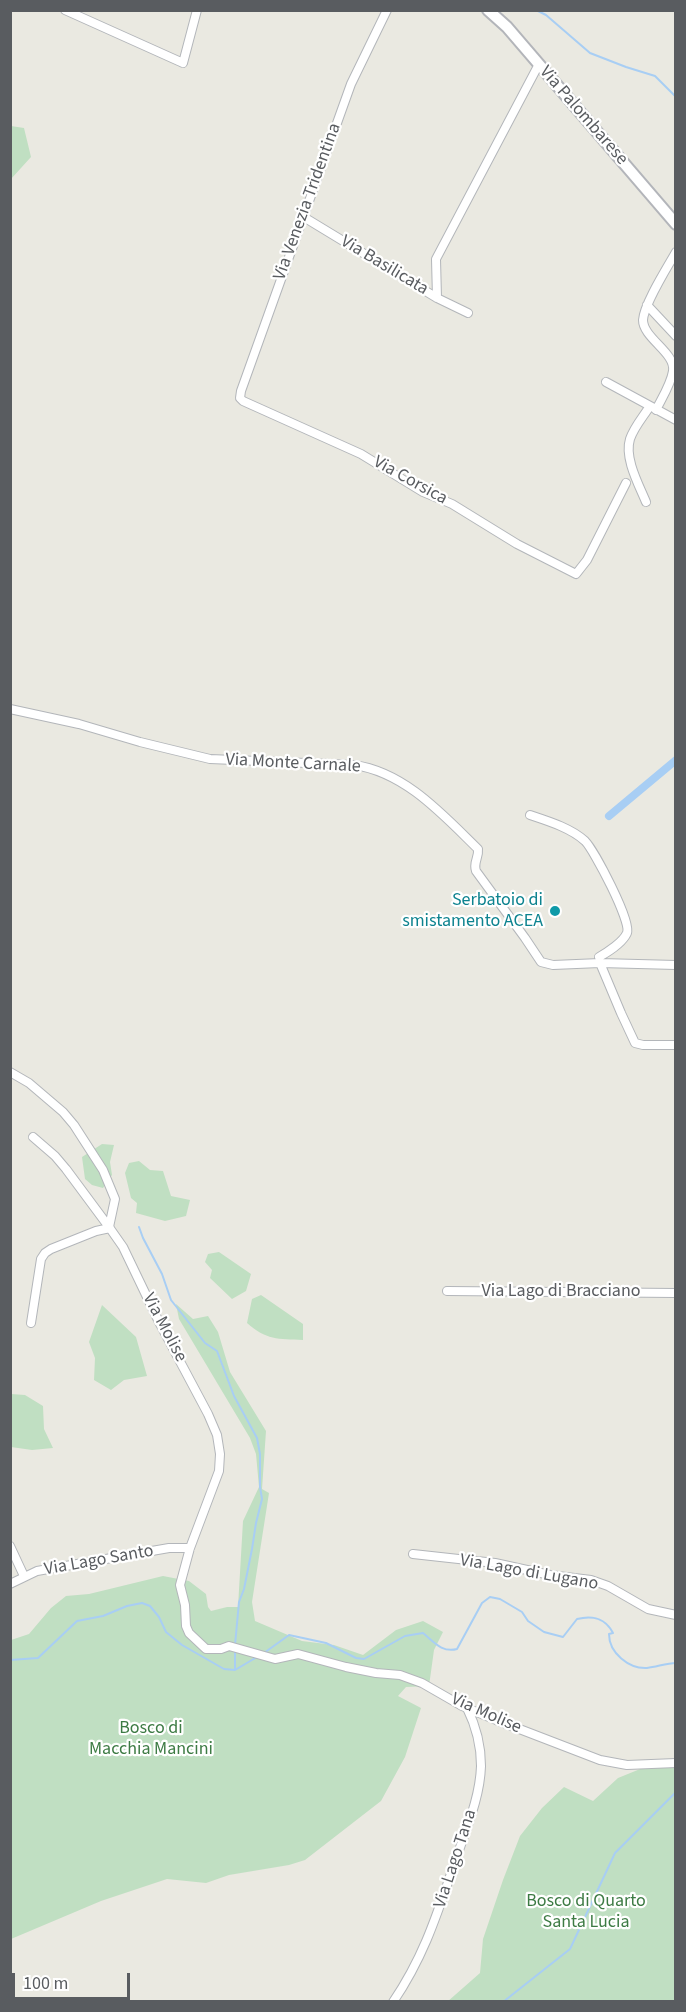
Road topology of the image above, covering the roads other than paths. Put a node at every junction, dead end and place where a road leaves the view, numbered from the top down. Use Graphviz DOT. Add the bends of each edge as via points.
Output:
graph roads {
  1 [pos="65,10"];
  2 [pos="197,10"];
  3 [pos="387,10"];
  4 [pos="488,10"];
  5 [pos="502,15"];
  6 [pos="539,64"];
  7 [pos="302,216"];
  8 [pos="675,224"];
  9 [pos="675,256"];
  10 [pos="437,298"];
  11 [pos="647,306"];
  12 [pos="468,313"];
  13 [pos="675,336"];
  14 [pos="606,382"];
  15 [pos="240,398"];
  16 [pos="653,408"];
  17 [pos="675,420"];
  18 [pos="626,483"];
  19 [pos="646,502"];
  20 [pos="10,709"];
  21 [pos="530,814"];
  22 [pos="600,960"];
  23 [pos="675,965"];
  24 [pos="675,1045"];
  25 [pos="10,1072"];
  26 [pos="33,1137"];
  27 [pos="109,1228"];
  28 [pos="447,1291"];
  29 [pos="675,1293"];
  30 [pos="31,1323"];
  31 [pos="10,1546"];
  32 [pos="190,1548"];
  33 [pos="413,1554"];
  34 [pos="24,1576"];
  35 [pos="10,1584"];
  36 [pos="675,1615"];
  37 [pos="467,1708"];
  38 [pos="675,1763"];
  39 [pos="393,2001"];
  1 -- 2 [label="street" via="183,63"];
  3 -- 7 [label="street, Via Venezia Tridentina" via="351,84"];
  4 -- 5 [label="main road, Via Palombarese"];
  5 -- 6 [label="main road, Via Palombarese"];
  6 -- 8 [label="main road, Via Palombarese"];
  6 -- 10 [label="street" via="436,259"];
  7 -- 10 [label="street, Via Basilicata"];
  7 -- 15 [label="street, Via Venezia Tridentina"];
  9 -- 11 [label="street"];
  10 -- 12 [label="street, Via Basilicata"];
  11 -- 13 [label="street"];
  11 -- 16 [label="street" via="644,326 674,369"];
  14 -- 16 [label="street"];
  15 -- 18 [label="street, Via Corsica" via="361,454 576,574"];
  16 -- 17 [label="street"];
  16 -- 19 [label="street" via="631,436 629,447"];
  20 -- 22 [label="street, Via Monte Carnale" via="210,759 354,765 385,775 423,798 478,849 476,872 539,961 549,965"];
  21 -- 22 [label="street" via="585,841 620,906 628,932"];
  22 -- 23 [label="street"];
  22 -- 24 [label="street" via="637,1044"];
  25 -- 27 [label="street" via="63,1112 103,1170 115,1199"];
  26 -- 27 [label="street, Via Molise" via="66,1169"];
  27 -- 30 [label="street" via="45,1253"];
  27 -- 32 [label="street, Via Molise" via="123,1247 217,1435 219,1472"];
  28 -- 29 [label="street, Via Lago di Bracciano"];
  31 -- 34 [label="street"];
  32 -- 34 [label="street, Via Lago Santo" via="169,1548"];
  32 -- 37 [label="street, Via Molise" via="180,1585 186,1626 206,1649 229,1646 275,1659 298,1654 400,1675"];
  33 -- 36 [label="street, Via Lago di Lugano" via="591,1580 648,1609"];
  34 -- 35 [label="street, Via Lago Santo"];
  37 -- 38 [label="street, Via Molise" via="607,1762"];
  37 -- 39 [label="street, Via Lago Tana" via="479,1742 478,1791 431,1933"];
}
